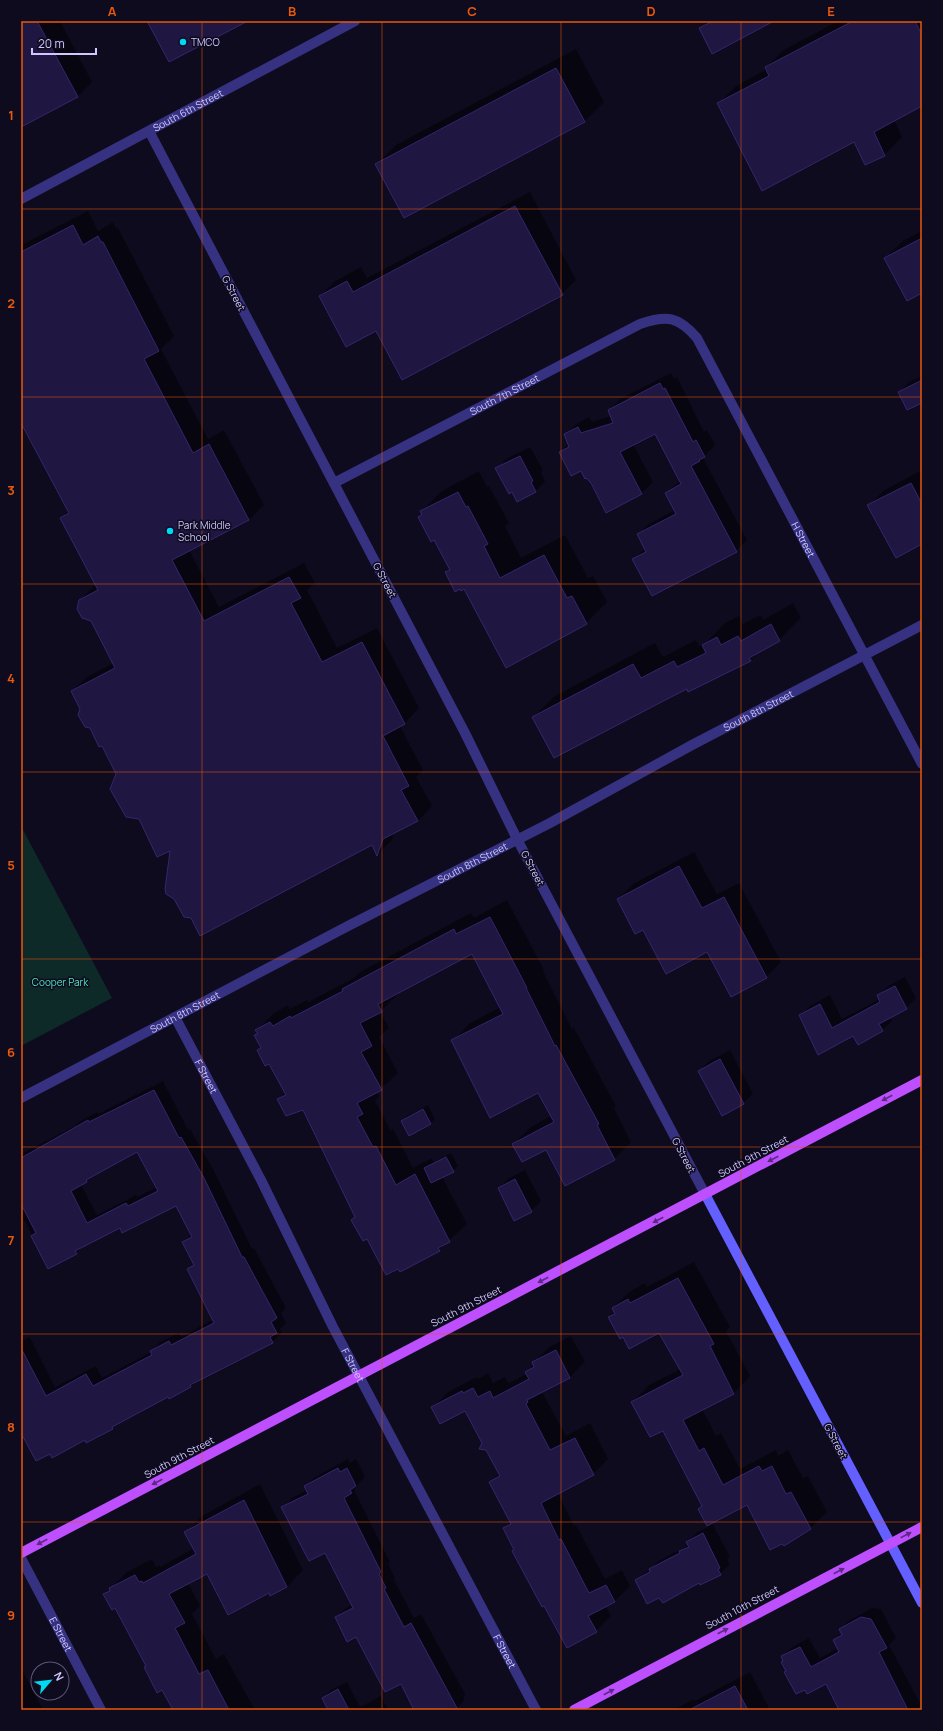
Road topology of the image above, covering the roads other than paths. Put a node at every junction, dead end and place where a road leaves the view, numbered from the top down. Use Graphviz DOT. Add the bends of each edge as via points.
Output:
graph roads {
  1 [pos="355,21"];
  2 [pos="149,131"];
  3 [pos="21,199"];
  4 [pos="678,321"];
  5 [pos="334,483"];
  6 [pos="922,625"];
  7 [pos="865,655"];
  8 [pos="922,764"];
  9 [pos="517,839"];
  10 [pos="175,1017"];
  11 [pos="922,1080"];
  12 [pos="21,1098"];
  13 [pos="705,1194"];
  14 [pos="359,1376"];
  15 [pos="922,1527"];
  16 [pos="890,1543"];
  17 [pos="21,1553"];
  18 [pos="21,1558"];
  19 [pos="922,1603"];
  20 [pos="101,1710"];
  21 [pos="536,1710"];
  22 [pos="574,1710"];
  1 -- 2 [label="street, South 6th Street"];
  2 -- 3 [label="street, South 6th Street"];
  2 -- 5 [label="street, G Street"];
  4 -- 5 [label="street, South 7th Street" via="658,319 640,324"];
  4 -- 7 [label="street, H Street" via="697,338"];
  5 -- 9 [label="street, G Street" via="465,732"];
  6 -- 7 [label="street, South 8th Street"];
  7 -- 8 [label="street, H Street"];
  7 -- 9 [label="street, South 8th Street"];
  9 -- 10 [label="street, South 8th Street"];
  9 -- 13 [label="street, G Street"];
  10 -- 12 [label="street, South 8th Street"];
  10 -- 14 [label="street, F Street" via="261,1180"];
  11 -- 13 [label="main road, South 9th Street, one-way"];
  13 -- 14 [label="main road, South 9th Street, one-way"];
  13 -- 16 [label="street, G Street"];
  14 -- 17 [label="main road, South 9th Street, one-way"];
  14 -- 21 [label="street, F Street"];
  16 -- 15 [label="main road, South 10th Street, one-way"];
  16 -- 19 [label="street, G Street"];
  22 -- 16 [label="main road, South 10th Street, one-way"];
  18 -- 20 [label="street, E Street"];
}
